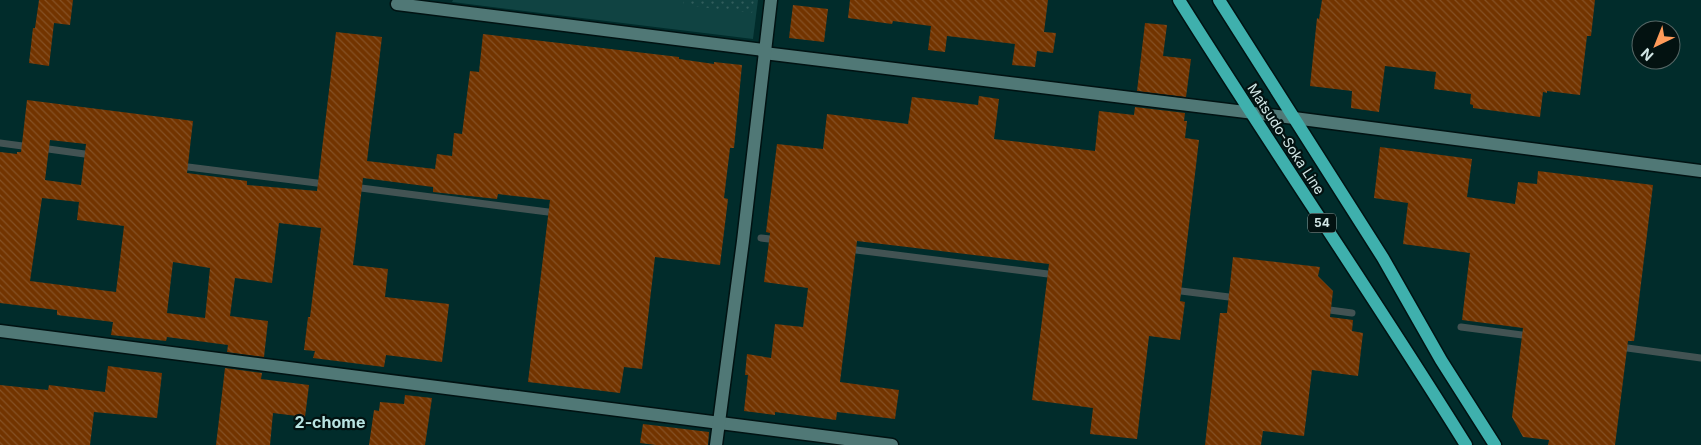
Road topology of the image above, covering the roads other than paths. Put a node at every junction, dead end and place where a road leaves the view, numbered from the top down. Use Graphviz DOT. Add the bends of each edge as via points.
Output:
graph roads {
  1 [pos="771,0"];
  2 [pos="1179,0"];
  3 [pos="1219,0"];
  4 [pos="397,4"];
  5 [pos="764,52"];
  6 [pos="1250,112"];
  7 [pos="1294,118"];
  8 [pos="1701,171"];
  9 [pos="0,331"];
  10 [pos="719,424"];
  11 [pos="716,445"];
  12 [pos="892,445"];
  13 [pos="1466,445"];
  14 [pos="1495,445"];
  1 -- 5 [label="street"];
  2 -- 6 [label="main road, Matsudo-Soka Line / 54"];
  3 -- 7 [label="main road, Matsudo-Soka Line / 54"];
  4 -- 5 [label="street"];
  5 -- 6 [label="street"];
  5 -- 10 [label="street"];
  6 -- 7 [label="street"];
  6 -- 13 [label="main road, Matsudo-Soka Line / 54"];
  7 -- 8 [label="street"];
  7 -- 14 [label="main road, Matsudo-Soka Line / 54" via="1383,258 1441,360"];
  9 -- 10 [label="street"];
  10 -- 11 [label="street"];
  10 -- 12 [label="street"];
}
